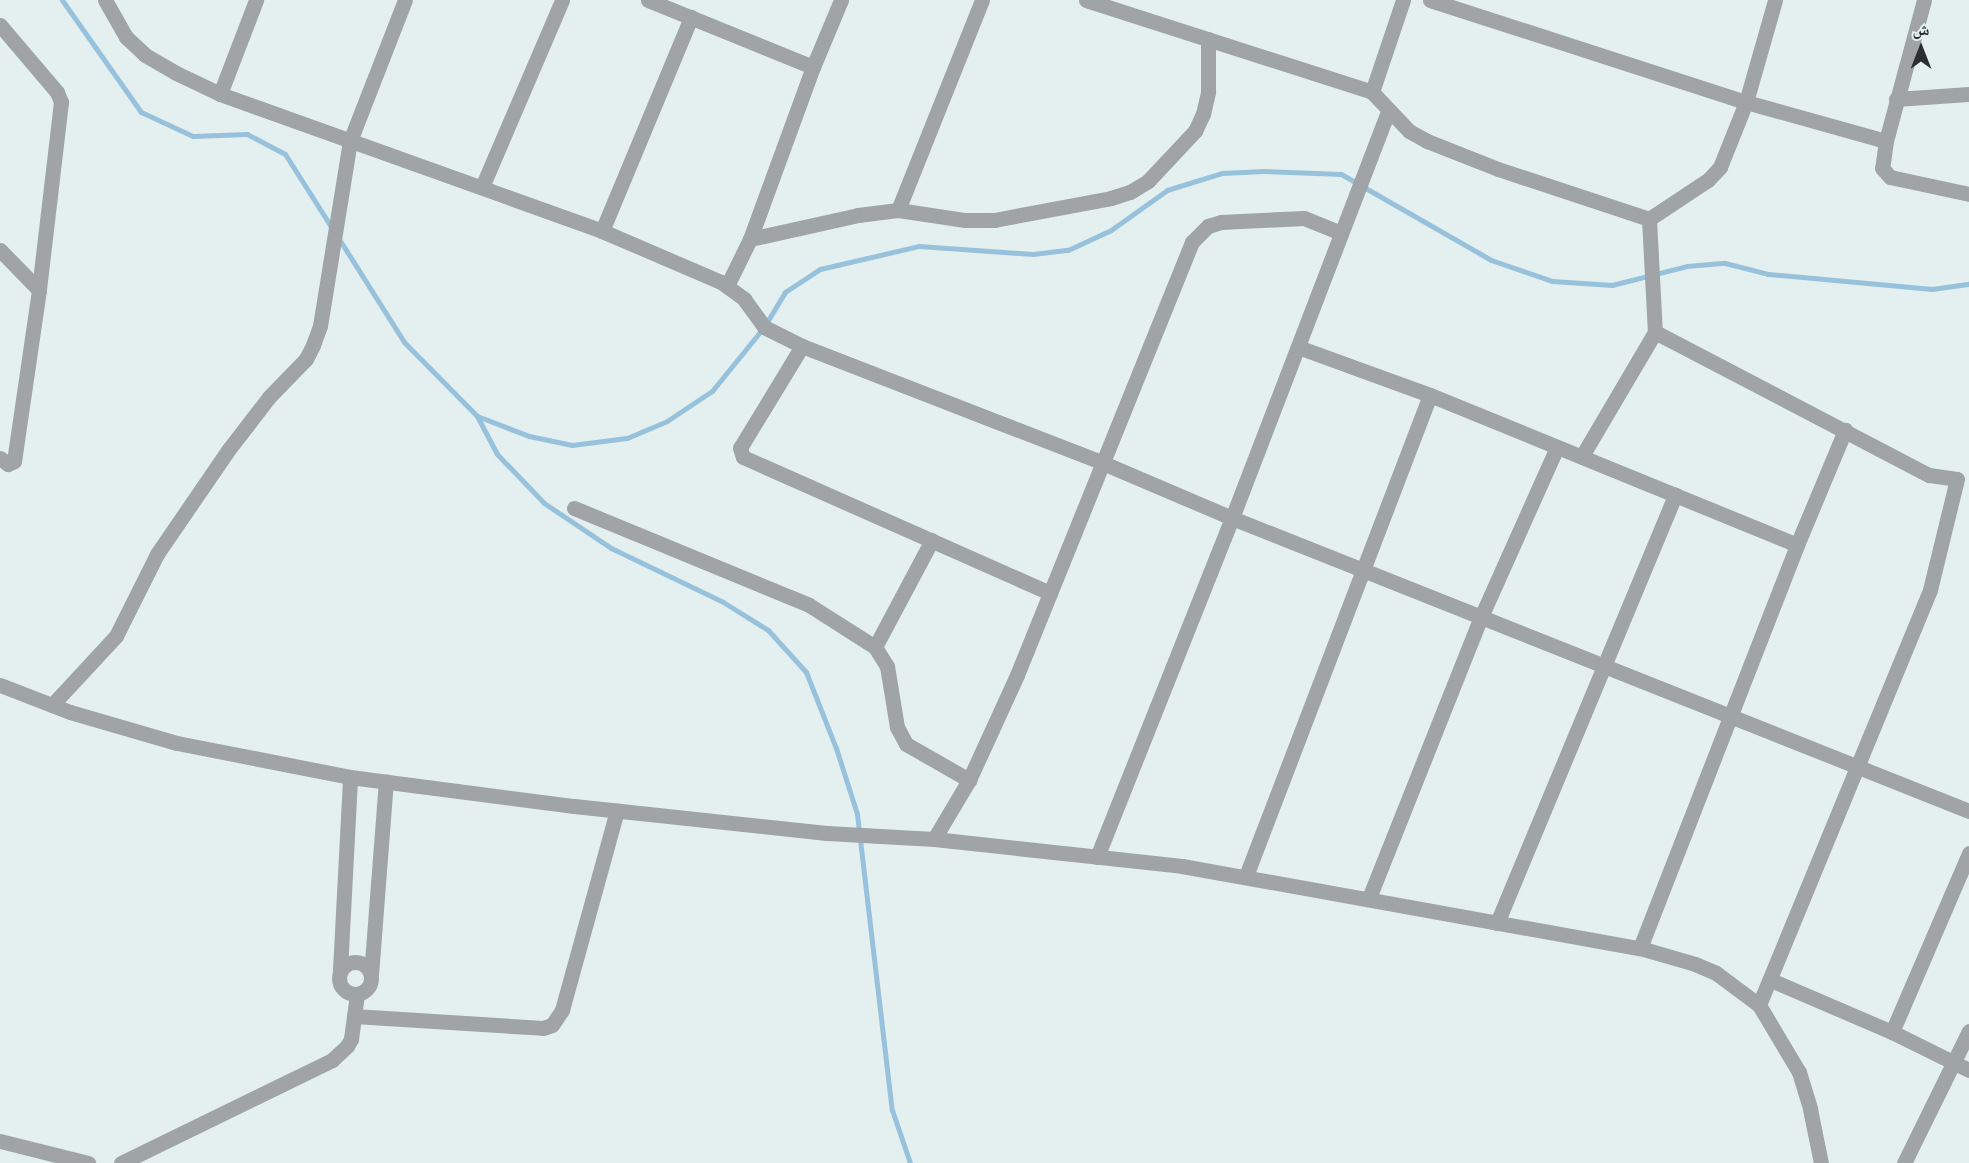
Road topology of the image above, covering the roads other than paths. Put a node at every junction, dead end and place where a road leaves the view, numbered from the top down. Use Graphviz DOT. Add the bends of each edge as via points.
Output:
graph roads {
  1 [pos="105,0"];
  2 [pos="256,0"];
  3 [pos="405,0"];
  4 [pos="562,0"];
  5 [pos="648,0"];
  6 [pos="841,0"];
  7 [pos="982,0"];
  8 [pos="1086,0"];
  9 [pos="1402,0"];
  10 [pos="1430,0"];
  11 [pos="1775,0"];
  12 [pos="1924,0"];
  13 [pos="691,17"];
  14 [pos="0,25"];
  15 [pos="1208,39"];
  16 [pos="813,67"];
  17 [pos="1372,92"];
  18 [pos="220,94"];
  19 [pos="1969,94"];
  20 [pos="1896,99"];
  21 [pos="1746,102"];
  22 [pos="1388,111"];
  23 [pos="350,141"];
  24 [pos="1886,141"];
  25 [pos="482,187"];
  26 [pos="1969,194"];
  27 [pos="898,210"];
  28 [pos="1649,219"];
  29 [pos="602,231"];
  30 [pos="1341,233"];
  31 [pos="750,239"];
  32 [pos="0,250"];
  33 [pos="727,286"];
  34 [pos="39,290"];
  35 [pos="1655,332"];
  36 [pos="802,346"];
  37 [pos="1298,347"];
  38 [pos="1430,395"];
  39 [pos="1845,430"];
  40 [pos="1557,447"];
  41 [pos="1582,456"];
  42 [pos="0,458"];
  43 [pos="1103,463"];
  44 [pos="1963,476"];
  45 [pos="1675,495"];
  46 [pos="574,508"];
  47 [pos="1232,518"];
  48 [pos="932,540"];
  49 [pos="1797,545"];
  50 [pos="1364,570"];
  51 [pos="1050,593"];
  52 [pos="1482,617"];
  53 [pos="875,647"];
  54 [pos="1605,665"];
  55 [pos="0,685"];
  56 [pos="52,705"];
  57 [pos="1731,714"];
  58 [pos="1858,767"];
  59 [pos="350,777"];
  60 [pos="969,780"];
  61 [pos="386,782"];
  62 [pos="617,810"];
  63 [pos="1969,811"];
  64 [pos="934,839"];
  65 [pos="1969,853"];
  66 [pos="1097,857"];
  67 [pos="1246,876"];
  68 [pos="1369,898"];
  69 [pos="1497,923"];
  70 [pos="1640,948"];
  71 [pos="340,970"];
  72 [pos="371,975"];
  73 [pos="1771,980"];
  74 [pos="357,994"];
  75 [pos="1759,1005"];
  76 [pos="354,1016"];
  77 [pos="1969,1031"];
  78 [pos="1892,1032"];
  79 [pos="1954,1063"];
  80 [pos="1969,1070"];
  81 [pos="0,1141"];
  82 [pos="72,1161"];
  83 [pos="87,1163"];
  84 [pos="121,1163"];
  85 [pos="1821,1163"];
  86 [pos="1904,1163"];
  1 -- 18 [label="street" via="126,37 145,55"];
  2 -- 18 [label="street"];
  3 -- 23 [label="street"];
  4 -- 25 [label="street"];
  5 -- 13 [label="street"];
  6 -- 16 [label="street"];
  7 -- 27 [label="street"];
  8 -- 15 [label="street"];
  9 -- 17 [label="street"];
  10 -- 21 [label="street"];
  11 -- 21 [label="street"];
  12 -- 20 [label="street"];
  13 -- 16 [label="street"];
  13 -- 29 [label="street"];
  14 -- 34 [label="street" via="57,92 61,102"];
  15 -- 17 [label="street"];
  15 -- 27 [label="street" via="1208,92 1195,131 1148,181 1130,192 994,220"];
  16 -- 31 [label="street"];
  17 -- 22 [label="street"];
  18 -- 23 [label="street"];
  19 -- 20 [label="street"];
  20 -- 24 [label="street"];
  21 -- 24 [label="street"];
  21 -- 28 [label="street" via="1720,167 1708,180"];
  22 -- 28 [label="street" via="1427,141"];
  22 -- 30 [label="street"];
  23 -- 25 [label="street"];
  23 -- 56 [label="street" via="320,326 306,359 269,397 229,449 157,554 116,636"];
  24 -- 26 [label="street" via="1882,168 1886,175"];
  25 -- 29 [label="street"];
  27 -- 31 [label="street" via="866,213"];
  28 -- 35 [label="street"];
  29 -- 33 [label="street"];
  30 -- 37 [label="street"];
  30 -- 43 [label="street" via="1295,218 1221,222 1199,232"];
  31 -- 33 [label="street"];
  32 -- 34 [label="street"];
  33 -- 36 [label="street" via="744,299 764,327"];
  34 -- 42 [label="street" via="14,461 8,464"];
  35 -- 39 [label="street"];
  35 -- 41 [label="street"];
  36 -- 43 [label="street"];
  36 -- 48 [label="street" via="740,448 741,455"];
  37 -- 38 [label="street"];
  37 -- 47 [label="street"];
  38 -- 40 [label="street"];
  38 -- 50 [label="street"];
  39 -- 44 [label="street" via="1929,475"];
  39 -- 49 [label="street"];
  40 -- 41 [label="street"];
  40 -- 52 [label="street"];
  41 -- 45 [label="street"];
  43 -- 47 [label="street"];
  43 -- 51 [label="street"];
  44 -- 58 [label="street" via="1930,590"];
  45 -- 49 [label="street"];
  45 -- 54 [label="street"];
  46 -- 53 [label="street" via="809,605"];
  47 -- 50 [label="street"];
  47 -- 66 [label="street"];
  48 -- 51 [label="street"];
  48 -- 53 [label="street"];
  49 -- 57 [label="street"];
  50 -- 52 [label="street"];
  50 -- 67 [label="street"];
  51 -- 60 [label="street"];
  52 -- 54 [label="street"];
  52 -- 68 [label="street"];
  53 -- 60 [label="street" via="887,666 897,727 906,744"];
  54 -- 57 [label="street"];
  54 -- 69 [label="street"];
  55 -- 56 [label="street"];
  56 -- 59 [label="street" via="177,743"];
  57 -- 58 [label="street"];
  57 -- 70 [label="street"];
  58 -- 63 [label="street"];
  58 -- 73 [label="street"];
  59 -- 61 [label="street"];
  59 -- 71 [label="street"];
  60 -- 64 [label="street"];
  61 -- 62 [label="street"];
  61 -- 72 [label="street"];
  62 -- 64 [label="street" via="827,833"];
  62 -- 76 [label="street" via="562,1010 552,1025 543,1028"];
  64 -- 66 [label="street"];
  65 -- 78 [label="street"];
  66 -- 67 [label="street"];
  67 -- 68 [label="street"];
  68 -- 69 [label="street"];
  69 -- 70 [label="street"];
  70 -- 75 [label="street" via="1716,973"];
  71 -- 72 [label="street" via="357,962"];
  71 -- 74 [label="street" via="341,987"];
  72 -- 74 [label="street" via="368,988"];
  73 -- 75 [label="street"];
  73 -- 78 [label="street"];
  74 -- 76 [label="street"];
  75 -- 85 [label="street" via="1799,1072"];
  76 -- 84 [label="street" via="347,1046 332,1060"];
  77 -- 79 [label="street"];
  78 -- 79 [label="street"];
  79 -- 80 [label="street"];
  79 -- 86 [label="street"];
  81 -- 82 [label="street"];
  82 -- 83 [label="street"];
}
